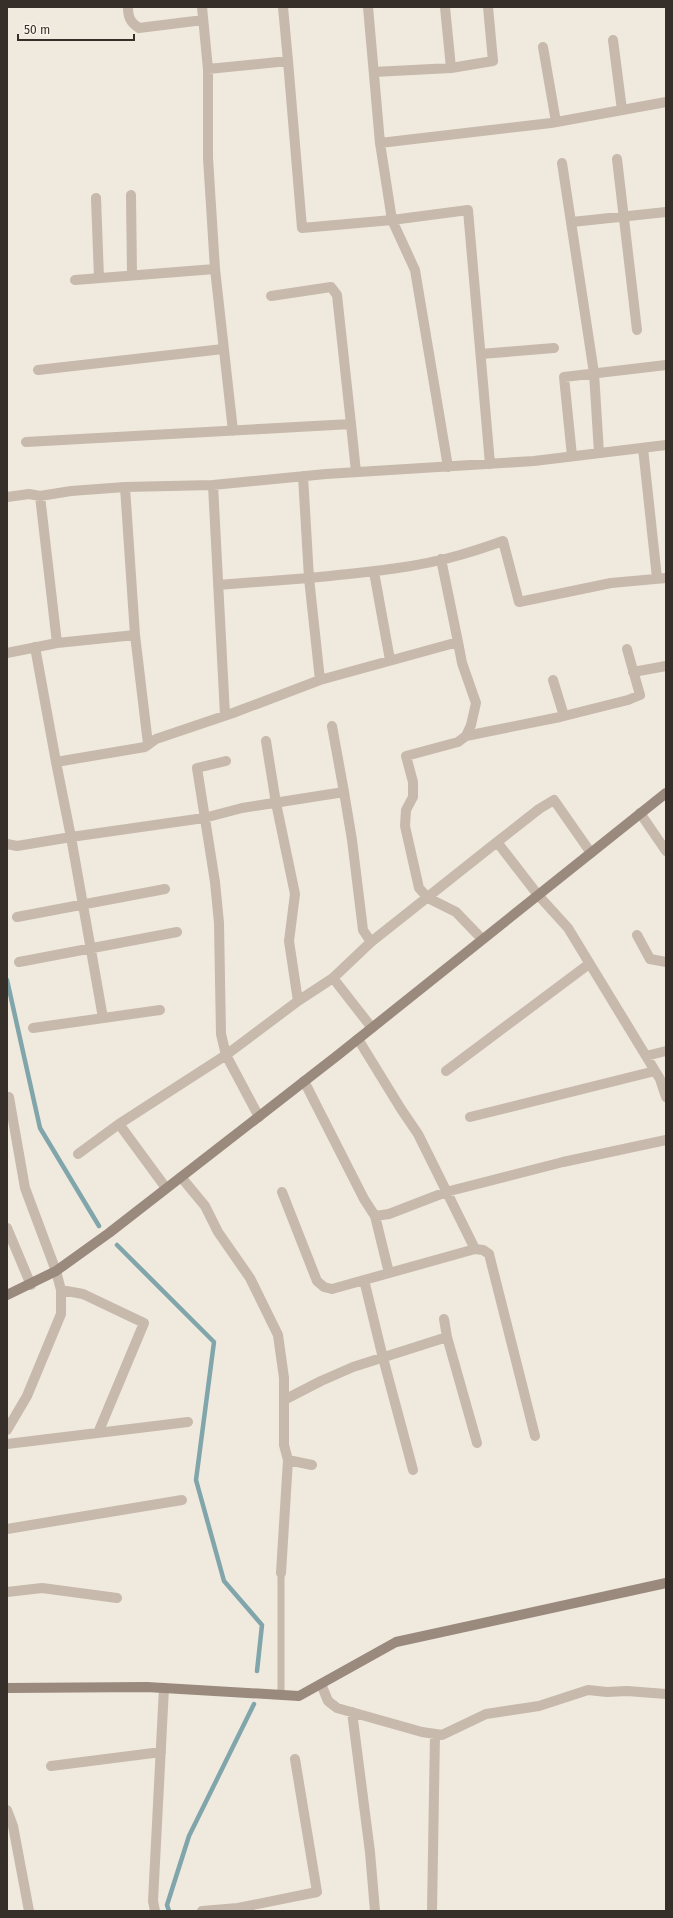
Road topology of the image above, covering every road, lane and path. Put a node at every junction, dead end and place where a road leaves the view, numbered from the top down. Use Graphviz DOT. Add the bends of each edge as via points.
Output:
graph roads {
  1 [pos="128,7"];
  2 [pos="202,7"];
  3 [pos="283,7"];
  4 [pos="368,7"];
  5 [pos="445,7"];
  6 [pos="488,7"];
  7 [pos="203,20"];
  8 [pos="613,40"];
  9 [pos="543,47"];
  10 [pos="288,61"];
  11 [pos="451,68"];
  12 [pos="208,69"];
  13 [pos="374,72"];
  14 [pos="666,102"];
  15 [pos="622,110"];
  16 [pos="556,122"];
  17 [pos="380,143"];
  18 [pos="616,159"];
  19 [pos="562,163"];
  20 [pos="131,195"];
  21 [pos="96,198"];
  22 [pos="666,212"];
  23 [pos="623,216"];
  24 [pos="392,220"];
  25 [pos="572,222"];
  26 [pos="214,269"];
  27 [pos="132,275"];
  28 [pos="99,278"];
  29 [pos="75,280"];
  30 [pos="270,296"];
  31 [pos="637,330"];
  32 [pos="554,348"];
  33 [pos="224,349"];
  34 [pos="481,354"];
  35 [pos="666,365"];
  36 [pos="38,370"];
  37 [pos="594,373"];
  38 [pos="351,424"];
  39 [pos="232,431"];
  40 [pos="26,442"];
  41 [pos="666,445"];
  42 [pos="643,448"];
  43 [pos="599,453"];
  44 [pos="572,456"];
  45 [pos="490,464"];
  46 [pos="448,466"];
  47 [pos="356,472"];
  48 [pos="303,476"];
  49 [pos="213,485"];
  50 [pos="125,487"];
  51 [pos="40,496"];
  52 [pos="7,497"];
  53 [pos="441,559"];
  54 [pos="374,572"];
  55 [pos="309,578"];
  56 [pos="662,578"];
  57 [pos="218,585"];
  58 [pos="135,635"];
  59 [pos="458,642"];
  60 [pos="56,643"];
  61 [pos="35,647"];
  62 [pos="627,649"];
  63 [pos="7,653"];
  64 [pos="390,660"];
  65 [pos="666,666"];
  66 [pos="634,672"];
  67 [pos="320,680"];
  68 [pos="553,680"];
  69 [pos="224,715"];
  70 [pos="564,716"];
  71 [pos="332,726"];
  72 [pos="466,736"];
  73 [pos="266,741"];
  74 [pos="148,744"];
  75 [pos="226,761"];
  76 [pos="56,762"];
  77 [pos="344,792"];
  78 [pos="666,793"];
  79 [pos="276,803"];
  80 [pos="640,813"];
  81 [pos="204,818"];
  82 [pos="71,837"];
  83 [pos="497,842"];
  84 [pos="7,844"];
  85 [pos="666,851"];
  86 [pos="591,853"];
  87 [pos="165,889"];
  88 [pos="538,895"];
  89 [pos="428,898"];
  90 [pos="83,905"];
  91 [pos="17,917"];
  92 [pos="177,932"];
  93 [pos="637,935"];
  94 [pos="482,940"];
  95 [pos="371,942"];
  96 [pos="90,947"];
  97 [pos="19,962"];
  98 [pos="666,962"];
  99 [pos="589,964"];
  100 [pos="333,978"];
  101 [pos="298,1001"];
  102 [pos="160,1010"];
  103 [pos="103,1018"];
  104 [pos="33,1028"];
  105 [pos="372,1028"];
  106 [pos="358,1039"];
  107 [pos="666,1051"];
  108 [pos="226,1055"];
  109 [pos="646,1056"];
  110 [pos="446,1071"];
  111 [pos="655,1071"];
  112 [pos="304,1081"];
  113 [pos="9,1097"];
  114 [pos="666,1097"];
  115 [pos="259,1117"];
  116 [pos="470,1117"];
  117 [pos="119,1124"];
  118 [pos="666,1140"];
  119 [pos="78,1154"];
  120 [pos="181,1177"];
  121 [pos="166,1188"];
  122 [pos="282,1192"];
  123 [pos="446,1192"];
  124 [pos="375,1216"];
  125 [pos="7,1228"];
  126 [pos="475,1249"];
  127 [pos="56,1271"];
  128 [pos="389,1273"];
  129 [pos="364,1280"];
  130 [pos="31,1284"];
  131 [pos="60,1290"];
  132 [pos="7,1295"];
  133 [pos="444,1319"];
  134 [pos="447,1337"];
  135 [pos="382,1358"];
  136 [pos="284,1400"];
  137 [pos="188,1422"];
  138 [pos="7,1430"];
  139 [pos="98,1433"];
  140 [pos="535,1436"];
  141 [pos="477,1443"];
  142 [pos="7,1444"];
  143 [pos="288,1460"];
  144 [pos="312,1465"];
  145 [pos="413,1470"];
  146 [pos="182,1500"];
  147 [pos="7,1529"];
  148 [pos="281,1573"];
  149 [pos="666,1583"];
  150 [pos="7,1592"];
  151 [pos="117,1598"];
  152 [pos="321,1684"];
  153 [pos="7,1688"];
  154 [pos="164,1688"];
  155 [pos="666,1694"];
  156 [pos="281,1695"];
  157 [pos="352,1712"];
  158 [pos="435,1734"];
  159 [pos="161,1752"];
  160 [pos="295,1759"];
  161 [pos="51,1766"];
  162 [pos="7,1810"];
  163 [pos="10,1827"];
  164 [pos="29,1911"];
  165 [pos="155,1911"];
  166 [pos="202,1911"];
  167 [pos="375,1911"];
  168 [pos="432,1911"];
  1 -- 7 [label="street" via="129,18 139,28"];
  2 -- 7 [label="street"];
  3 -- 10 [label="street"];
  4 -- 13 [label="street"];
  5 -- 11 [label="street"];
  6 -- 11 [label="street" via="493,61"];
  7 -- 12 [label="street"];
  8 -- 15 [label="street"];
  9 -- 16 [label="street"];
  10 -- 12 [label="street"];
  10 -- 24 [label="street" via="302,228"];
  11 -- 13 [label="street"];
  12 -- 26 [label="street" via="208,158"];
  13 -- 17 [label="street"];
  14 -- 15 [label="street"];
  15 -- 16 [label="street"];
  16 -- 17 [label="street"];
  17 -- 24 [label="street"];
  18 -- 23 [label="street"];
  19 -- 25 [label="street"];
  20 -- 27 [label="street"];
  21 -- 28 [label="street"];
  22 -- 23 [label="street"];
  23 -- 25 [label="street"];
  23 -- 31 [label="street"];
  24 -- 34 [label="street" via="468,210"];
  24 -- 46 [label="street" via="415,270"];
  25 -- 37 [label="street"];
  26 -- 27 [label="street"];
  26 -- 33 [label="street"];
  27 -- 28 [label="street"];
  28 -- 29 [label="street"];
  30 -- 38 [label="street" via="331,287 337,295"];
  32 -- 34 [label="street"];
  33 -- 36 [label="street"];
  33 -- 39 [label="street"];
  34 -- 45 [label="street"];
  35 -- 37 [label="street"];
  37 -- 43 [label="street"];
  37 -- 44 [label="street" via="564,377"];
  38 -- 39 [label="street"];
  38 -- 47 [label="street"];
  39 -- 40 [label="street"];
  41 -- 42 [label="street"];
  42 -- 43 [label="street"];
  42 -- 56 [label="street"];
  43 -- 44 [label="street"];
  44 -- 45 [label="street"];
  45 -- 46 [label="street"];
  46 -- 47 [label="street"];
  47 -- 48 [label="street"];
  48 -- 49 [label="street"];
  48 -- 55 [label="street"];
  49 -- 50 [label="street"];
  49 -- 57 [label="street"];
  50 -- 51 [label="street"];
  50 -- 58 [label="street"];
  51 -- 52 [label="street" via="29,494"];
  51 -- 60 [label="street"];
  53 -- 54 [label="street"];
  53 -- 56 [label="street" via="459,556 503,541 519,602 611,583"];
  53 -- 59 [label="street"];
  54 -- 55 [label="street"];
  54 -- 64 [label="street"];
  55 -- 57 [label="street"];
  55 -- 67 [label="street"];
  57 -- 69 [label="street"];
  58 -- 60 [label="street"];
  58 -- 74 [label="street"];
  59 -- 64 [label="street"];
  59 -- 72 [label="street" via="462,664 476,702"];
  60 -- 61 [label="street"];
  61 -- 63 [label="street"];
  61 -- 76 [label="street"];
  62 -- 66 [label="street"];
  64 -- 67 [label="street"];
  65 -- 66 [label="street"];
  66 -- 70 [label="street" via="640,695"];
  67 -- 69 [label="street"];
  68 -- 70 [label="street"];
  69 -- 74 [label="street"];
  70 -- 72 [label="street"];
  71 -- 77 [label="street"];
  72 -- 89 [label="street" via="458,742 406,756 413,782 413,797 406,810 405,826 419,888"];
  73 -- 79 [label="street"];
  74 -- 76 [label="street" via="145,747"];
  75 -- 81 [label="street" via="197,768"];
  76 -- 82 [label="street"];
  77 -- 79 [label="street"];
  77 -- 95 [label="street" via="363,930"];
  78 -- 80 [label="street"];
  79 -- 81 [label="street" via="242,808"];
  79 -- 101 [label="street" via="295,894 289,941"];
  80 -- 85 [label="street"];
  80 -- 86 [label="street"];
  81 -- 82 [label="street"];
  81 -- 108 [label="street" via="219,923 221,1034"];
  82 -- 84 [label="street" via="17,846"];
  82 -- 90 [label="street"];
  83 -- 86 [label="street" via="554,800"];
  83 -- 88 [label="street"];
  83 -- 89 [label="street"];
  86 -- 88 [label="street"];
  87 -- 90 [label="street"];
  88 -- 94 [label="street"];
  88 -- 99 [label="street" via="568,928"];
  89 -- 94 [label="street" via="456,912"];
  89 -- 95 [label="street"];
  90 -- 91 [label="street"];
  90 -- 96 [label="street"];
  92 -- 96 [label="street"];
  93 -- 98 [label="street" via="650,959"];
  94 -- 105 [label="street"];
  95 -- 100 [label="street"];
  96 -- 97 [label="street"];
  96 -- 103 [label="street"];
  99 -- 109 [label="street"];
  99 -- 110 [label="street"];
  100 -- 101 [label="street"];
  100 -- 105 [label="street"];
  101 -- 108 [label="street"];
  102 -- 103 [label="street"];
  103 -- 104 [label="street"];
  105 -- 106 [label="street"];
  106 -- 112 [label="street"];
  106 -- 123 [label="street" via="418,1134"];
  107 -- 109 [label="street"];
  108 -- 115 [label="street"];
  108 -- 117 [label="street"];
  109 -- 111 [label="street"];
  111 -- 114 [label="street"];
  111 -- 116 [label="street"];
  112 -- 115 [label="street"];
  112 -- 124 [label="street"];
  113 -- 127 [label="street" via="25,1188"];
  115 -- 120 [label="street"];
  117 -- 119 [label="street"];
  117 -- 121 [label="street"];
  118 -- 123 [label="street" via="563,1162"];
  120 -- 121 [label="street"];
  120 -- 136 [label="street" via="205,1206 218,1232 250,1278 278,1335 284,1378"];
  121 -- 127 [label="street"];
  122 -- 129 [label="street" via="317,1281 332,1289"];
  123 -- 124 [label="street" via="389,1214"];
  123 -- 126 [label="street"];
  124 -- 128 [label="street"];
  125 -- 130 [label="street"];
  126 -- 128 [label="street"];
  126 -- 140 [label="street" via="489,1254"];
  127 -- 130 [label="street"];
  127 -- 131 [label="street"];
  128 -- 129 [label="street"];
  129 -- 135 [label="street"];
  130 -- 132 [label="street"];
  131 -- 138 [label="street" via="61,1314 27,1396"];
  131 -- 139 [label="street" via="82,1294 144,1323"];
  133 -- 134 [label="street"];
  134 -- 135 [label="street"];
  134 -- 141 [label="street"];
  135 -- 136 [label="street" via="321,1381"];
  135 -- 145 [label="street"];
  136 -- 143 [label="street" via="284,1445"];
  137 -- 139 [label="street"];
  139 -- 142 [label="street"];
  143 -- 144 [label="street"];
  143 -- 148 [label="street"];
  146 -- 147 [label="street"];
  148 -- 156 [label="lane"];
  149 -- 152 [label="street" via="396,1642"];
  150 -- 151 [label="street" via="42,1588"];
  152 -- 156 [label="street" via="299,1696"];
  152 -- 157 [label="street" via="328,1701 337,1708"];
  153 -- 154 [label="street"];
  154 -- 156 [label="street"];
  154 -- 159 [label="street"];
  155 -- 158 [label="street" via="588,1690 539,1706 486,1714 442,1734"];
  157 -- 158 [label="street"];
  157 -- 167 [label="street"];
  158 -- 168 [label="street"];
  159 -- 161 [label="street"];
  159 -- 165 [label="street" via="153,1901"];
  160 -- 166 [label="street" via="317,1892 238,1908"];
  162 -- 163 [label="street"];
  163 -- 164 [label="street"];
}
